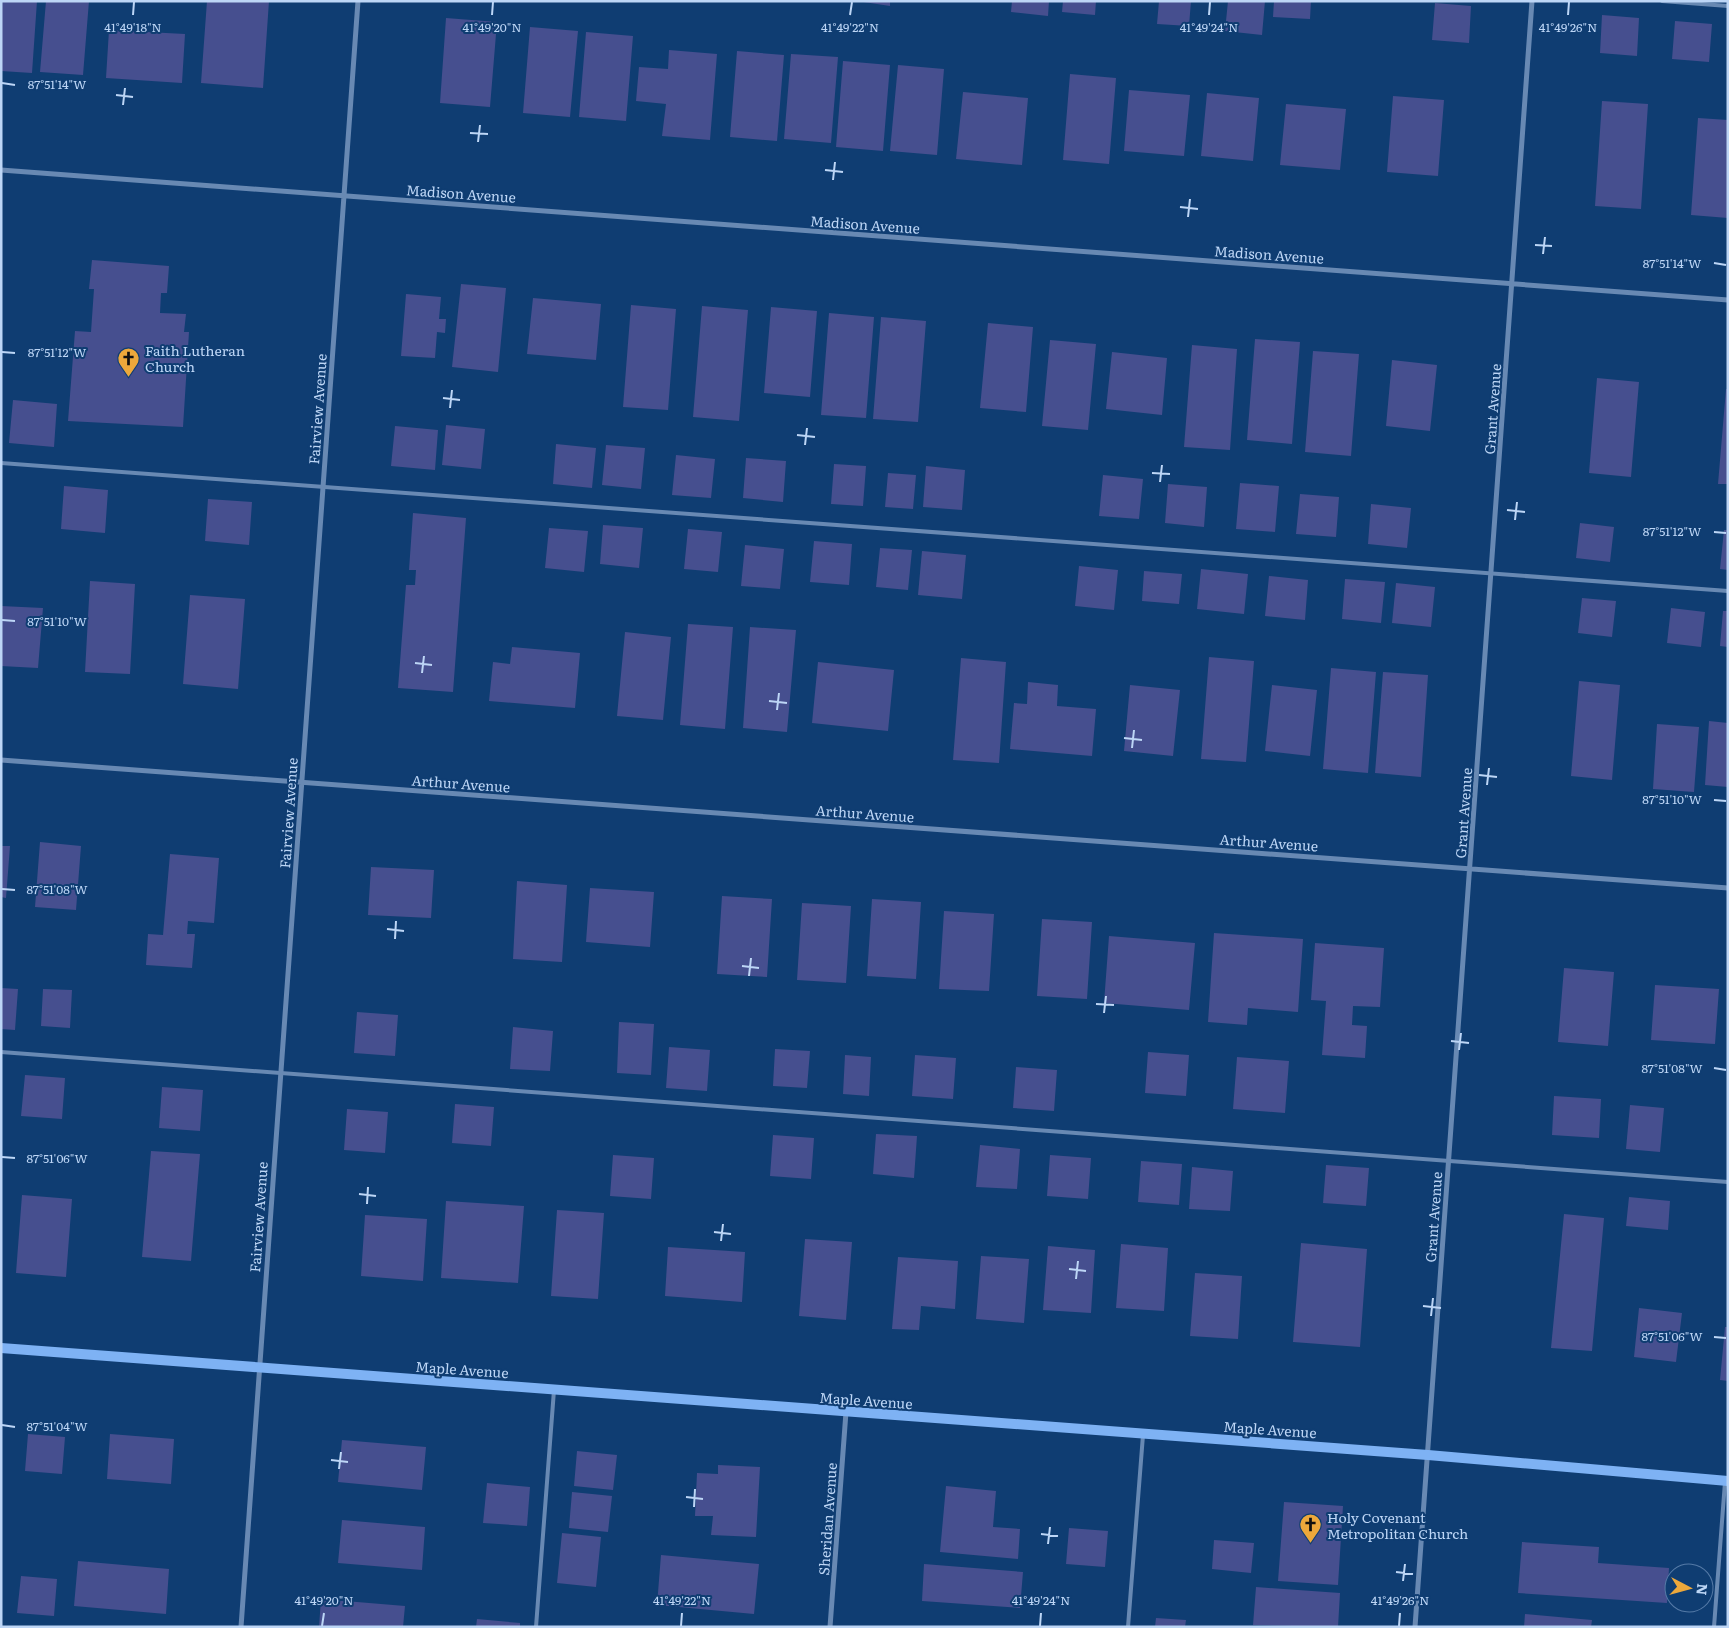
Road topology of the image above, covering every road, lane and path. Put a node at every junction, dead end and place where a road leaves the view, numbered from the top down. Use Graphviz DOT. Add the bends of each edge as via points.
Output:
graph roads {
  1 [pos="358,1"];
  2 [pos="1532,1"];
  3 [pos="1662,1"];
  4 [pos="1728,6"];
  5 [pos="1,170"];
  6 [pos="344,196"];
  7 [pos="1512,283"];
  8 [pos="1728,300"];
  9 [pos="1,463"];
  10 [pos="323,487"];
  11 [pos="1491,573"];
  12 [pos="1728,591"];
  13 [pos="1,760"];
  14 [pos="301,782"];
  15 [pos="1470,869"];
  16 [pos="1728,888"];
  17 [pos="1,1052"];
  18 [pos="280,1073"];
  19 [pos="1449,1162"];
  20 [pos="1728,1182"];
  21 [pos="1,1348"];
  22 [pos="259,1367"];
  23 [pos="554,1390"];
  24 [pos="846,1412"];
  25 [pos="1143,1434"];
  26 [pos="1428,1455"];
  27 [pos="1726,1481"];
  28 [pos="241,1627"];
  29 [pos="536,1627"];
  30 [pos="830,1627"];
  31 [pos="1128,1627"];
  32 [pos="1415,1627"];
  33 [pos="1714,1627"];
  1 -- 6 [label="street, Fairview Avenue"];
  2 -- 7 [label="street, Grant Avenue"];
  3 -- 4 [label="lane"];
  5 -- 6 [label="street, Madison Avenue"];
  6 -- 7 [label="street, Madison Avenue"];
  6 -- 10 [label="street, Fairview Avenue"];
  7 -- 8 [label="street, Madison Avenue"];
  7 -- 11 [label="street, Grant Avenue"];
  9 -- 10 [label="lane"];
  10 -- 11 [label="lane"];
  10 -- 14 [label="street, Fairview Avenue"];
  11 -- 12 [label="lane"];
  11 -- 15 [label="street, Grant Avenue"];
  13 -- 14 [label="street, Arthur Avenue"];
  14 -- 15 [label="street, Arthur Avenue"];
  14 -- 18 [label="street, Fairview Avenue"];
  15 -- 16 [label="street, Arthur Avenue"];
  15 -- 19 [label="street, Grant Avenue"];
  17 -- 18 [label="lane"];
  18 -- 19 [label="lane"];
  18 -- 22 [label="street, Fairview Avenue"];
  19 -- 20 [label="lane"];
  19 -- 26 [label="street, Grant Avenue"];
  21 -- 22 [label="street, Maple Avenue"];
  22 -- 23 [label="street, Maple Avenue"];
  22 -- 28 [label="street, Fairview Avenue"];
  23 -- 24 [label="street, Maple Avenue"];
  23 -- 29 [label="lane"];
  24 -- 25 [label="street, Maple Avenue"];
  24 -- 30 [label="street, Sheridan Avenue"];
  25 -- 26 [label="street, Maple Avenue"];
  25 -- 31 [label="lane"];
  26 -- 27 [label="street, Maple Avenue"];
  26 -- 32 [label="street, Grant Avenue"];
  27 -- 33 [label="lane"];
}
